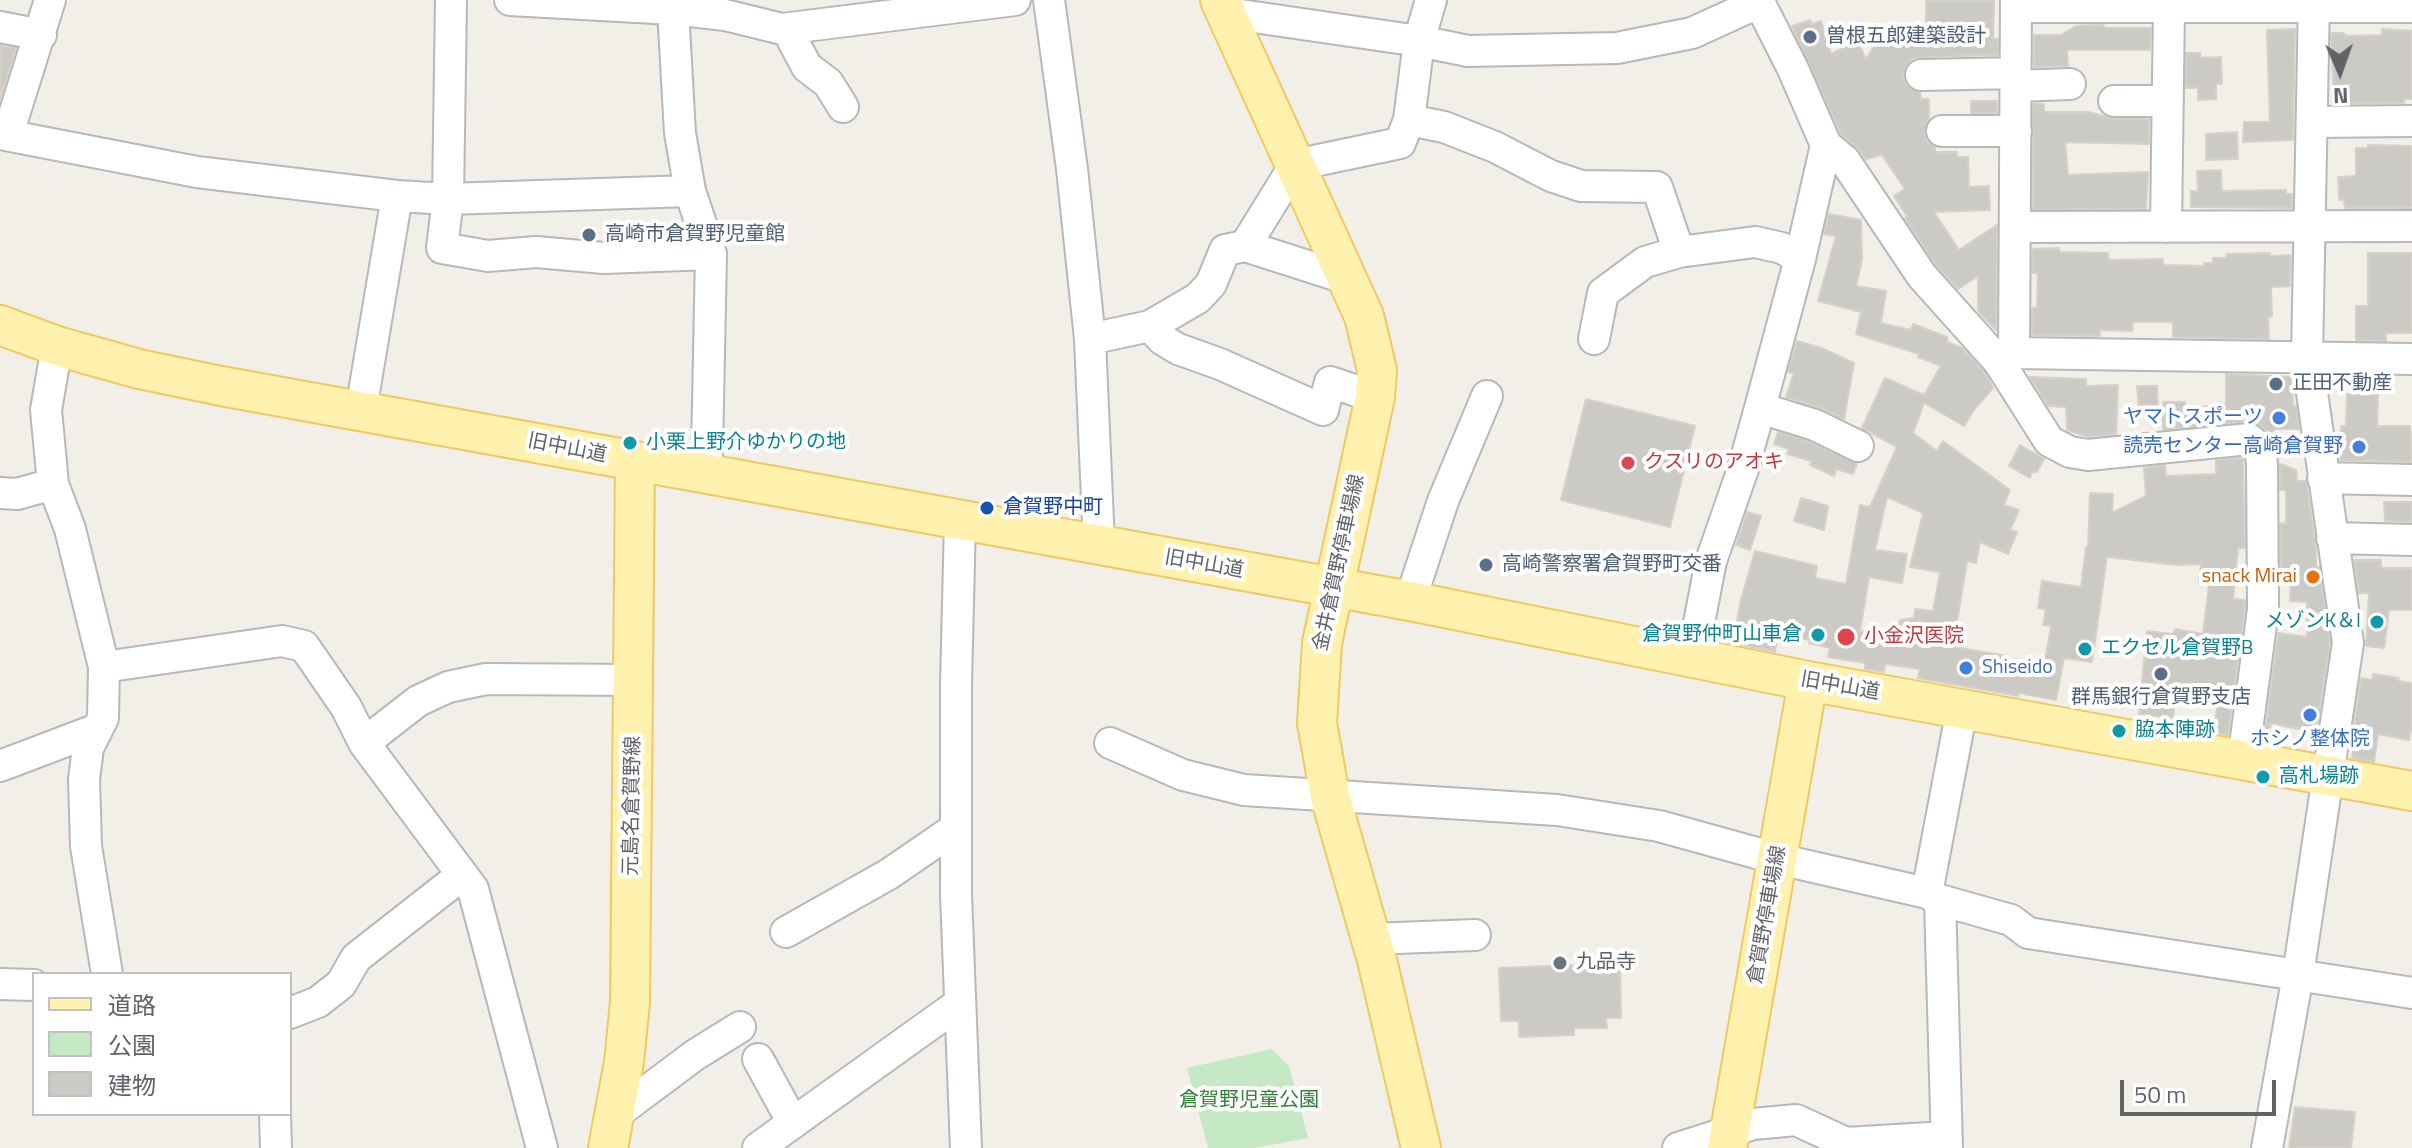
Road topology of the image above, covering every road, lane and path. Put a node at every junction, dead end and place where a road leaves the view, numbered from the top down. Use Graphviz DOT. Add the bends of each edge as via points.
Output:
graph roads {
  1 [pos="50,0"];
  2 [pos="451,0"];
  3 [pos="510,0"];
  4 [pos="1015,0"];
  5 [pos="1049,0"];
  6 [pos="1431,0"];
  7 [pos="1759,1"];
  8 [pos="2016,4"];
  9 [pos="2314,4"];
  10 [pos="1223,7"];
  11 [pos="2169,7"];
  12 [pos="2412,7"];
  13 [pos="673,9"];
  14 [pos="790,19"];
  15 [pos="0,27"];
  16 [pos="41,35"];
  17 [pos="1419,41"];
  18 [pos="1921,75"];
  19 [pos="2016,79"];
  20 [pos="2070,84"];
  21 [pos="2114,101"];
  22 [pos="2168,101"];
  23 [pos="843,107"];
  24 [pos="1409,120"];
  25 [pos="2412,121"];
  26 [pos="2313,122"];
  27 [pos="1942,131"];
  28 [pos="2016,131"];
  29 [pos="3,136"];
  30 [pos="1826,145"];
  31 [pos="1295,165"];
  32 [pos="690,191"];
  33 [pos="397,196"];
  34 [pos="448,199"];
  35 [pos="2310,226"];
  36 [pos="2412,226"];
  37 [pos="2016,227"];
  38 [pos="2166,227"];
  39 [pos="1245,246"];
  40 [pos="1679,252"];
  41 [pos="711,254"];
  42 [pos="1800,259"];
  43 [pos="1345,278"];
  44 [pos="0,325"];
  45 [pos="1150,326"];
  46 [pos="1090,339"];
  47 [pos="1594,339"];
  48 [pos="57,346"];
  49 [pos="2006,357"];
  50 [pos="2307,358"];
  51 [pos="2412,359"];
  52 [pos="1487,396"];
  53 [pos="1375,397"];
  54 [pos="1760,408"];
  55 [pos="361,410"];
  56 [pos="1858,446"];
  57 [pos="635,463"];
  58 [pos="703,474"];
  59 [pos="2323,478"];
  60 [pos="2412,480"];
  61 [pos="53,484"];
  62 [pos="0,493"];
  63 [pos="960,521"];
  64 [pos="2332,538"];
  65 [pos="2412,540"];
  66 [pos="1099,545"];
  67 [pos="1335,589"];
  68 [pos="1410,601"];
  69 [pos="1692,659"];
  70 [pos="104,667"];
  71 [pos="635,680"];
  72 [pos="1808,681"];
  73 [pos="1962,709"];
  74 [pos="95,730"];
  75 [pos="364,743"];
  76 [pos="1110,743"];
  77 [pos="2243,761"];
  78 [pos="0,766"];
  79 [pos="2329,775"];
  80 [pos="2412,791"];
  81 [pos="1330,796"];
  82 [pos="956,828"];
  83 [pos="1778,859"];
  84 [pos="462,875"];
  85 [pos="1934,896"];
  86 [pos="786,932"];
  87 [pos="1475,935"];
  88 [pos="1371,939"];
  89 [pos="107,972"];
  90 [pos="2298,975"];
  91 [pos="0,984"];
  92 [pos="32,985"];
  93 [pos="2412,993"];
  94 [pos="960,1003"];
  95 [pos="292,1012"];
  96 [pos="740,1027"];
  97 [pos="758,1059"];
  98 [pos="275,1116"];
  99 [pos="793,1123"];
  100 [pos="612,1131"];
  101 [pos="1417,1131"];
  102 [pos="1729,1140"];
  103 [pos="1946,1143"];
  104 [pos="276,1148"];
  105 [pos="542,1148"];
  106 [pos="758,1148"];
  107 [pos="966,1148"];
  108 [pos="1678,1148"];
  109 [pos="2267,1148"];
  1 -- 16 [label="street"];
  2 -- 34 [label="street"];
  3 -- 13 [label="street"];
  4 -- 14 [label="street"];
  5 -- 46 [label="street"];
  6 -- 17 [label="street"];
  7 -- 17 [label="street" via="1692,33 1617,48 1468,51"];
  7 -- 30 [label="street"];
  8 -- 11 [label="street"];
  8 -- 19 [label="street"];
  9 -- 11 [label="street"];
  9 -- 12 [label="street"];
  9 -- 26 [label="street"];
  10 -- 17 [label="street"];
  10 -- 31 [label="main road, 金井倉賀野停車場線"];
  11 -- 22 [label="street"];
  13 -- 14 [label="street"];
  13 -- 32 [label="street" via="680,133"];
  14 -- 23 [label="street" via="793,41 807,67 828,83"];
  15 -- 16 [label="street"];
  16 -- 29 [label="street"];
  17 -- 24 [label="street"];
  18 -- 19 [label="street"];
  19 -- 20 [label="street"];
  19 -- 28 [label="street"];
  21 -- 22 [label="street"];
  22 -- 38 [label="street"];
  24 -- 31 [label="street" via="1400,143"];
  24 -- 40 [label="street" via="1444,127 1581,186 1657,187"];
  25 -- 26 [label="street"];
  26 -- 35 [label="street"];
  27 -- 28 [label="street"];
  28 -- 37 [label="street"];
  29 -- 33 [label="street" via="197,172"];
  30 -- 42 [label="street"];
  30 -- 49 [label="street" via="1845,161 1922,276"];
  31 -- 39 [label="street"];
  31 -- 43 [label="main road, 金井倉賀野停車場線"];
  32 -- 34 [label="street"];
  32 -- 41 [label="street"];
  33 -- 34 [label="street"];
  33 -- 55 [label="street"];
  34 -- 41 [label="street" via="442,248 488,256"];
  35 -- 36 [label="street"];
  35 -- 38 [label="street"];
  35 -- 50 [label="street"];
  37 -- 38 [label="street"];
  37 -- 49 [label="street"];
  39 -- 43 [label="street"];
  39 -- 45 [label="street" via="1225,250 1205,291"];
  40 -- 42 [label="street" via="1755,242"];
  40 -- 47 [label="street" via="1645,262 1603,293"];
  41 -- 58 [label="street"];
  42 -- 54 [label="street"];
  43 -- 53 [label="main road, 金井倉賀野停車場線" via="1372,341"];
  44 -- 48 [label="main road, 旧中山道"];
  45 -- 46 [label="street"];
  45 -- 53 [label="street" via="1178,349 1323,410 1330,382"];
  46 -- 66 [label="street"];
  48 -- 55 [label="main road, 旧中山道" via="139,369"];
  48 -- 61 [label="street" via="46,410"];
  49 -- 50 [label="street"];
  49 -- 77 [label="street" via="2049,441 2070,452 2088,455 2249,439 2260,449 2263,609"];
  50 -- 51 [label="street"];
  50 -- 59 [label="street"];
  52 -- 68 [label="street" via="1443,501"];
  53 -- 67 [label="main road, 金井倉賀野停車場線"];
  54 -- 56 [label="street" via="1815,425"];
  54 -- 69 [label="street" via="1711,561"];
  55 -- 57 [label="main road, 旧中山道"];
  57 -- 58 [label="main road, 旧中山道"];
  57 -- 71 [label="main road, 元島名倉賀野線"];
  58 -- 63 [label="main road, 旧中山道"];
  59 -- 60 [label="street"];
  59 -- 64 [label="street"];
  61 -- 62 [label="street"];
  61 -- 70 [label="street" via="70,529"];
  63 -- 66 [label="main road, 旧中山道"];
  63 -- 82 [label="street"];
  64 -- 65 [label="street"];
  64 -- 79 [label="street" via="2348,643"];
  66 -- 67 [label="main road, 旧中山道"];
  67 -- 68 [label="main road, 旧中山道"];
  67 -- 81 [label="main road, 金井倉賀野停車場線" via="1322,643 1317,702"];
  68 -- 69 [label="main road, 旧中山道"];
  69 -- 72 [label="main road, 旧中山道"];
  70 -- 74 [label="street" via="103,718"];
  70 -- 75 [label="street" via="296,643 304,646 346,707"];
  71 -- 75 [label="street" via="486,679 448,687 418,701"];
  71 -- 100 [label="main road, 元島名倉賀野線" via="630,1002"];
  72 -- 73 [label="main road, 旧中山道"];
  72 -- 83 [label="main road, 倉賀野停車場線"];
  73 -- 77 [label="main road, 旧中山道"];
  73 -- 85 [label="street"];
  74 -- 78 [label="street"];
  74 -- 89 [label="street" via="85,761 86,846"];
  75 -- 84 [label="street"];
  76 -- 81 [label="street" via="1183,775 1244,790"];
  77 -- 79 [label="main road, 旧中山道"];
  79 -- 80 [label="main road, 旧中山道"];
  79 -- 90 [label="street"];
  81 -- 83 [label="street" via="1557,810 1659,826"];
  81 -- 88 [label="main road, 金井倉賀野停車場線"];
  82 -- 86 [label="street" via="889,874"];
  82 -- 94 [label="street"];
  83 -- 85 [label="street"];
  83 -- 102 [label="main road, 倉賀野停車場線"];
  84 -- 95 [label="street" via="356,958 341,984 318,1002"];
  84 -- 105 [label="street" via="473,889"];
  85 -- 90 [label="street" via="2011,920 2028,933"];
  85 -- 103 [label="street"];
  87 -- 88 [label="street"];
  88 -- 101 [label="main road, 金井倉賀野停車場線"];
  90 -- 93 [label="street"];
  90 -- 109 [label="street"];
  91 -- 92 [label="street"];
  94 -- 99 [label="street"];
  94 -- 107 [label="street"];
  96 -- 100 [label="street" via="695,1055"];
  97 -- 99 [label="street"];
  98 -- 104 [label="street"];
  99 -- 106 [label="street"];
  102 -- 103 [label="street" via="1753,1124 1796,1120 1846,1143"];
  102 -- 108 [label="street"];
}
